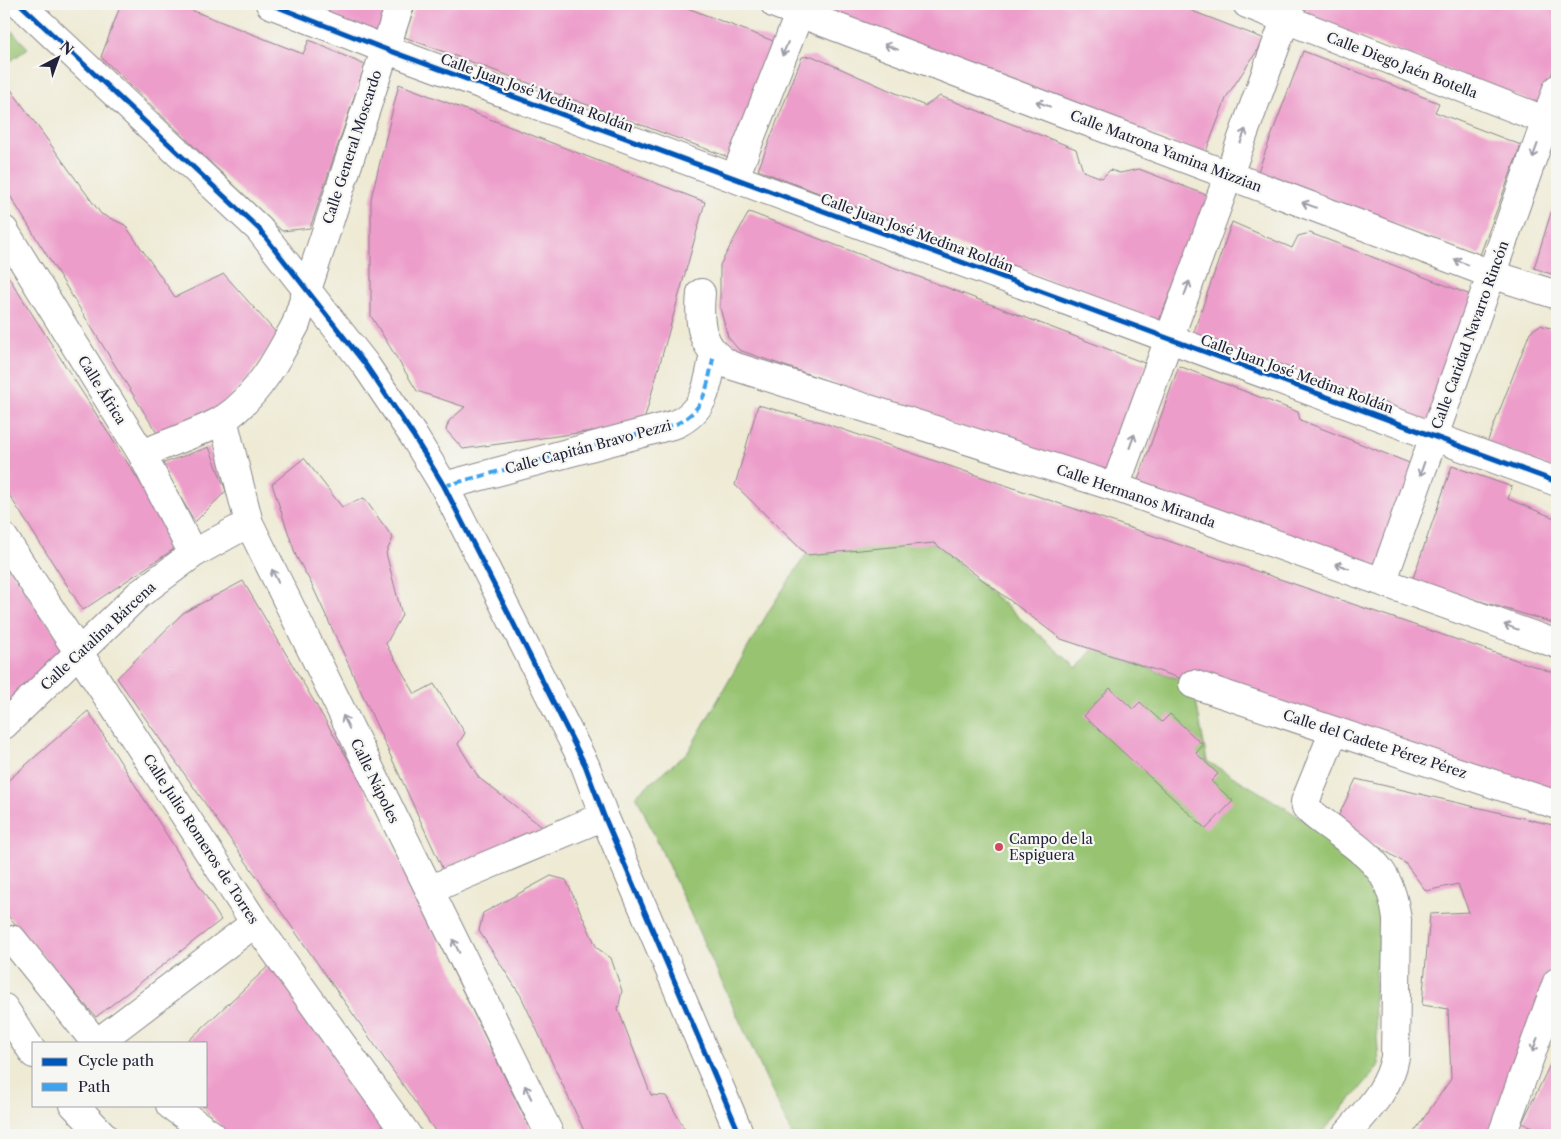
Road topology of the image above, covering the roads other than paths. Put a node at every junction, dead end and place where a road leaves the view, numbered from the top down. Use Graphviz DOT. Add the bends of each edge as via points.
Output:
graph roads {
  1 [pos="20,4"];
  2 [pos="270,4"];
  3 [pos="400,4"];
  4 [pos="1246,4"];
  5 [pos="793,7"];
  6 [pos="1288,12"];
  7 [pos="385,49"];
  8 [pos="1557,89"];
  9 [pos="1551,123"];
  10 [pos="1229,174"];
  11 [pos="734,177"];
  12 [pos="4,230"];
  13 [pos="1491,274"];
  14 [pos="305,289"];
  15 [pos="701,293"];
  16 [pos="1557,295"];
  17 [pos="1169,339"];
  18 [pos="714,354"];
  19 [pos="223,419"];
  20 [pos="1434,436"];
  21 [pos="142,454"];
  22 [pos="1557,482"];
  23 [pos="444,486"];
  24 [pos="1115,487"];
  25 [pos="249,523"];
  26 [pos="4,538"];
  27 [pos="193,554"];
  28 [pos="1382,580"];
  29 [pos="1557,644"];
  30 [pos="79,651"];
  31 [pos="1193,684"];
  32 [pos="4,725"];
  33 [pos="1334,731"];
  34 [pos="1557,805"];
  35 [pos="604,816"];
  36 [pos="429,890"];
  37 [pos="255,923"];
  38 [pos="12,940"];
  39 [pos="1557,982"];
  40 [pos="4,1008"];
  41 [pos="95,1042"];
  42 [pos="97,1042"];
  43 [pos="32,1051"];
  44 [pos="75,1106"];
  45 [pos="171,1106"];
  46 [pos="103,1135"];
  47 [pos="212,1135"];
  48 [pos="407,1135"];
  49 [pos="550,1135"];
  50 [pos="740,1135"];
  51 [pos="1346,1135"];
  52 [pos="1502,1135"];
  1 -- 14 [label="street" via="259,229"];
  2 -- 7 [label="street, Calle Juan José Medina Roldán"];
  3 -- 7 [label="street, Calle General Moscardo"];
  4 -- 6 [label="street, Calle Diego Jaén Botella"];
  10 -- 5 [label="street, Calle Matrona Yamina Mizzian, one-way"];
  5 -- 11 [label="street, one-way"];
  6 -- 9 [label="street, Calle Diego Jaén Botella"];
  10 -- 6 [label="street, one-way"];
  7 -- 11 [label="street, Calle Juan José Medina Roldán"];
  7 -- 14 [label="street, Calle General Moscardo"];
  8 -- 9 [label="street, Calle Caridad Navarro Rincón"];
  9 -- 13 [label="street, Calle Caridad Navarro Rincón, one-way"];
  13 -- 10 [label="street, Calle Matrona Yamina Mizzian, one-way"];
  17 -- 10 [label="street, one-way"];
  11 -- 17 [label="street, Calle Juan José Medina Roldán"];
  12 -- 21 [label="street, Calle África"];
  13 -- 16 [label="street, Calle Matrona Yamina Mizzian"];
  13 -- 20 [label="street, Calle Caridad Navarro Rincón"];
  14 -- 19 [label="street" via="296,324 280,355 260,384"];
  14 -- 23 [label="street" via="365,364 414,435"];
  15 -- 18 [label="street" via="700,322"];
  17 -- 20 [label="street, Calle Juan José Medina Roldán"];
  24 -- 17 [label="street, one-way"];
  18 -- 23 [label="street, Calle Capitán Bravo Pezzi" via="700,406 687,419"];
  18 -- 24 [label="street, Calle Hermanos Miranda" via="730,365"];
  19 -- 21 [label="street"];
  19 -- 25 [label="street, Calle Nápoles"];
  20 -- 22 [label="street, Calle Juan José Medina Roldán"];
  20 -- 28 [label="street, Calle Caridad Navarro Rincón, one-way"];
  21 -- 27 [label="street, Calle África"];
  23 -- 35 [label="street" via="584,766"];
  28 -- 24 [label="street, Calle Hermanos Miranda, one-way"];
  25 -- 27 [label="street, Calle Catalina Bárcena"];
  36 -- 25 [label="street, Calle Nápoles, one-way"];
  26 -- 30 [label="street, Calle Julio Romeros de Torres"];
  27 -- 30 [label="street, Calle Catalina Bárcena" via="138,595"];
  29 -- 28 [label="street, Calle Hermanos Miranda, one-way"];
  30 -- 32 [label="street, Calle Catalina Bárcena"];
  30 -- 37 [label="street, Calle Julio Romeros de Torres"];
  31 -- 33 [label="street, Calle del Cadete Pérez Pérez"];
  33 -- 34 [label="street, Calle del Cadete Pérez Pérez"];
  33 -- 51 [label="street" via="1306,806 1370,858 1385,875 1394,897 1397,920 1392,1075 1380,1095"];
  35 -- 36 [label="street"];
  35 -- 50 [label="street"];
  49 -- 36 [label="street, Calle Nápoles, one-way"];
  37 -- 42 [label="street"];
  37 -- 48 [label="street, Calle Julio Romeros de Torres"];
  38 -- 41 [label="street"];
  39 -- 52 [label="street, one-way"];
  40 -- 43 [label="street"];
  44 -- 46 [label="street"];
  45 -- 47 [label="street"];
}
